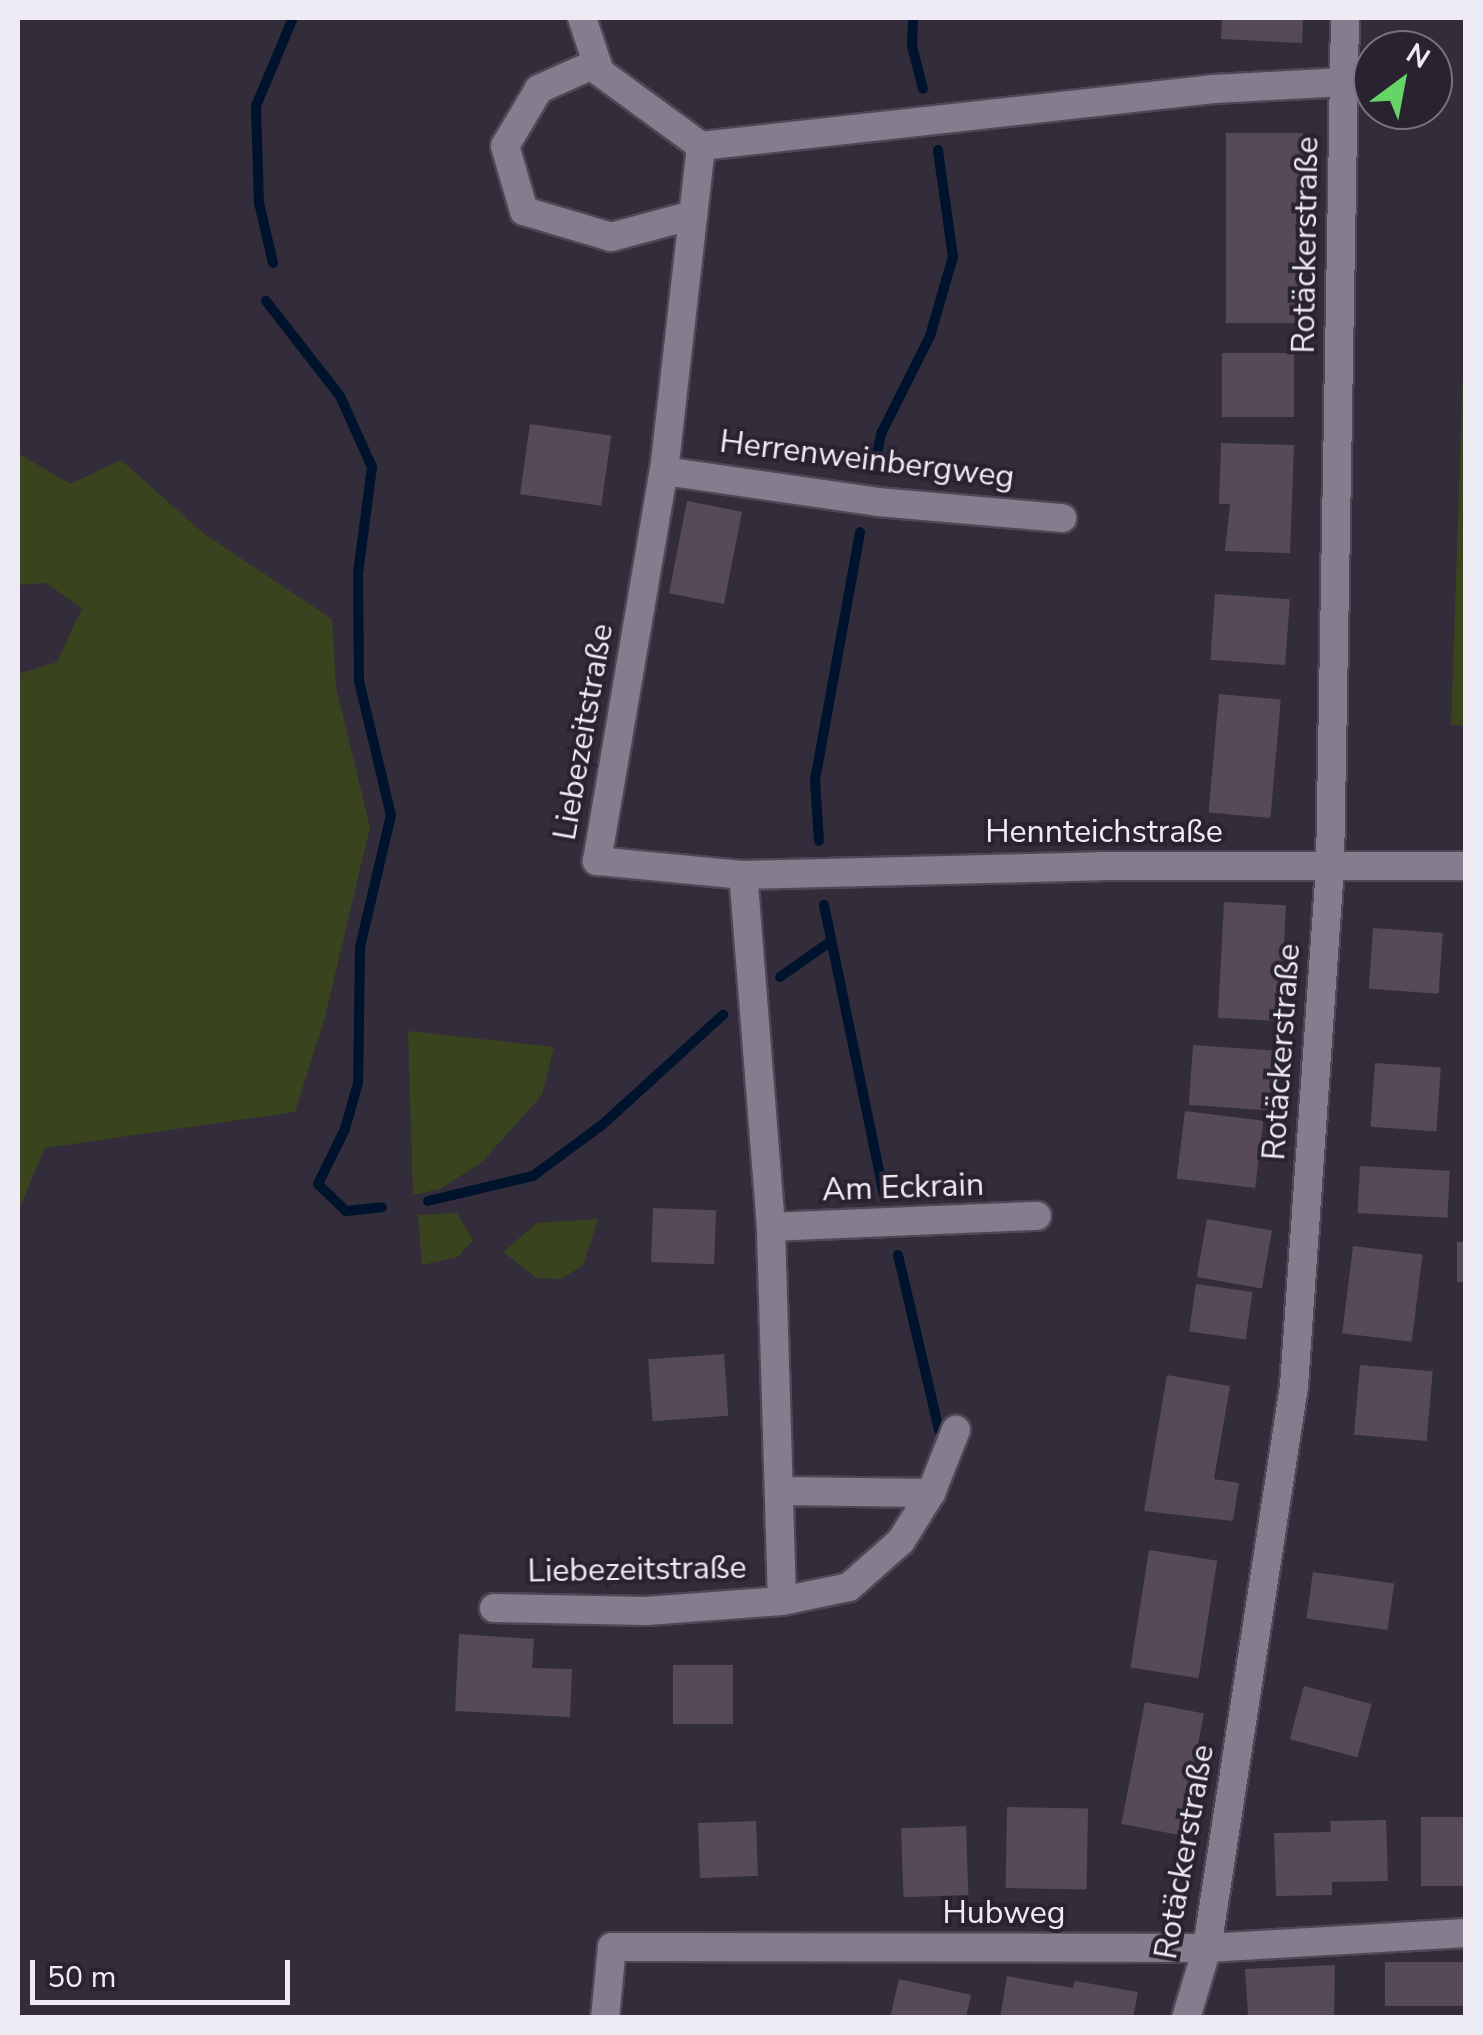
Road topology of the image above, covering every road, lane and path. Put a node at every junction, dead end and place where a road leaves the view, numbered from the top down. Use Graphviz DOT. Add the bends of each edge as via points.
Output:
graph roads {
  1 [pos="582,18"];
  2 [pos="1345,18"];
  3 [pos="598,63"];
  4 [pos="1344,82"];
  5 [pos="701,146"];
  6 [pos="693,215"];
  7 [pos="664,471"];
  8 [pos="1062,518"];
  9 [pos="1466,866"];
  10 [pos="1330,867"];
  11 [pos="743,875"];
  12 [pos="1037,1216"];
  13 [pos="771,1228"];
  14 [pos="956,1430"];
  15 [pos="781,1491"];
  16 [pos="931,1493"];
  17 [pos="782,1601"];
  18 [pos="494,1608"];
  19 [pos="1466,1934"];
  20 [pos="1208,1948"];
  21 [pos="604,2018"];
  22 [pos="1186,2018"];
  1 -- 3 [label="street"];
  2 -- 4 [label="street, Rotäckerstraße"];
  3 -- 5 [label="street" via="600,72"];
  3 -- 6 [label="street" via="540,89 505,146 524,211 611,237"];
  4 -- 5 [label="street" via="1214,88"];
  4 -- 10 [label="street, Rotäckerstraße"];
  5 -- 6 [label="street, Liebezeitstraße"];
  6 -- 7 [label="street, Liebezeitstraße"];
  7 -- 8 [label="street, Herrenweinbergweg" via="878,502"];
  7 -- 11 [label="street, Liebezeitstraße" via="597,861"];
  9 -- 10 [label="street, Hennteichstraße"];
  10 -- 11 [label="street, Hennteichstraße"];
  10 -- 20 [label="street, Rotäckerstraße" via="1294,1386"];
  11 -- 13 [label="street, Liebezeitstraße"];
  12 -- 13 [label="street, Am Eckrain"];
  13 -- 15 [label="street, Liebezeitstraße"];
  14 -- 16 [label="street, Liebezeitstraße"];
  15 -- 16 [label="street"];
  15 -- 17 [label="street, Liebezeitstraße"];
  16 -- 17 [label="street, Liebezeitstraße" via="901,1542 849,1587"];
  17 -- 18 [label="street, Liebezeitstraße" via="646,1610"];
  19 -- 20 [label="street, Hubweg"];
  20 -- 21 [label="street, Hubweg" via="612,1947"];
  20 -- 22 [label="street, Rotäckerstraße"];
}
